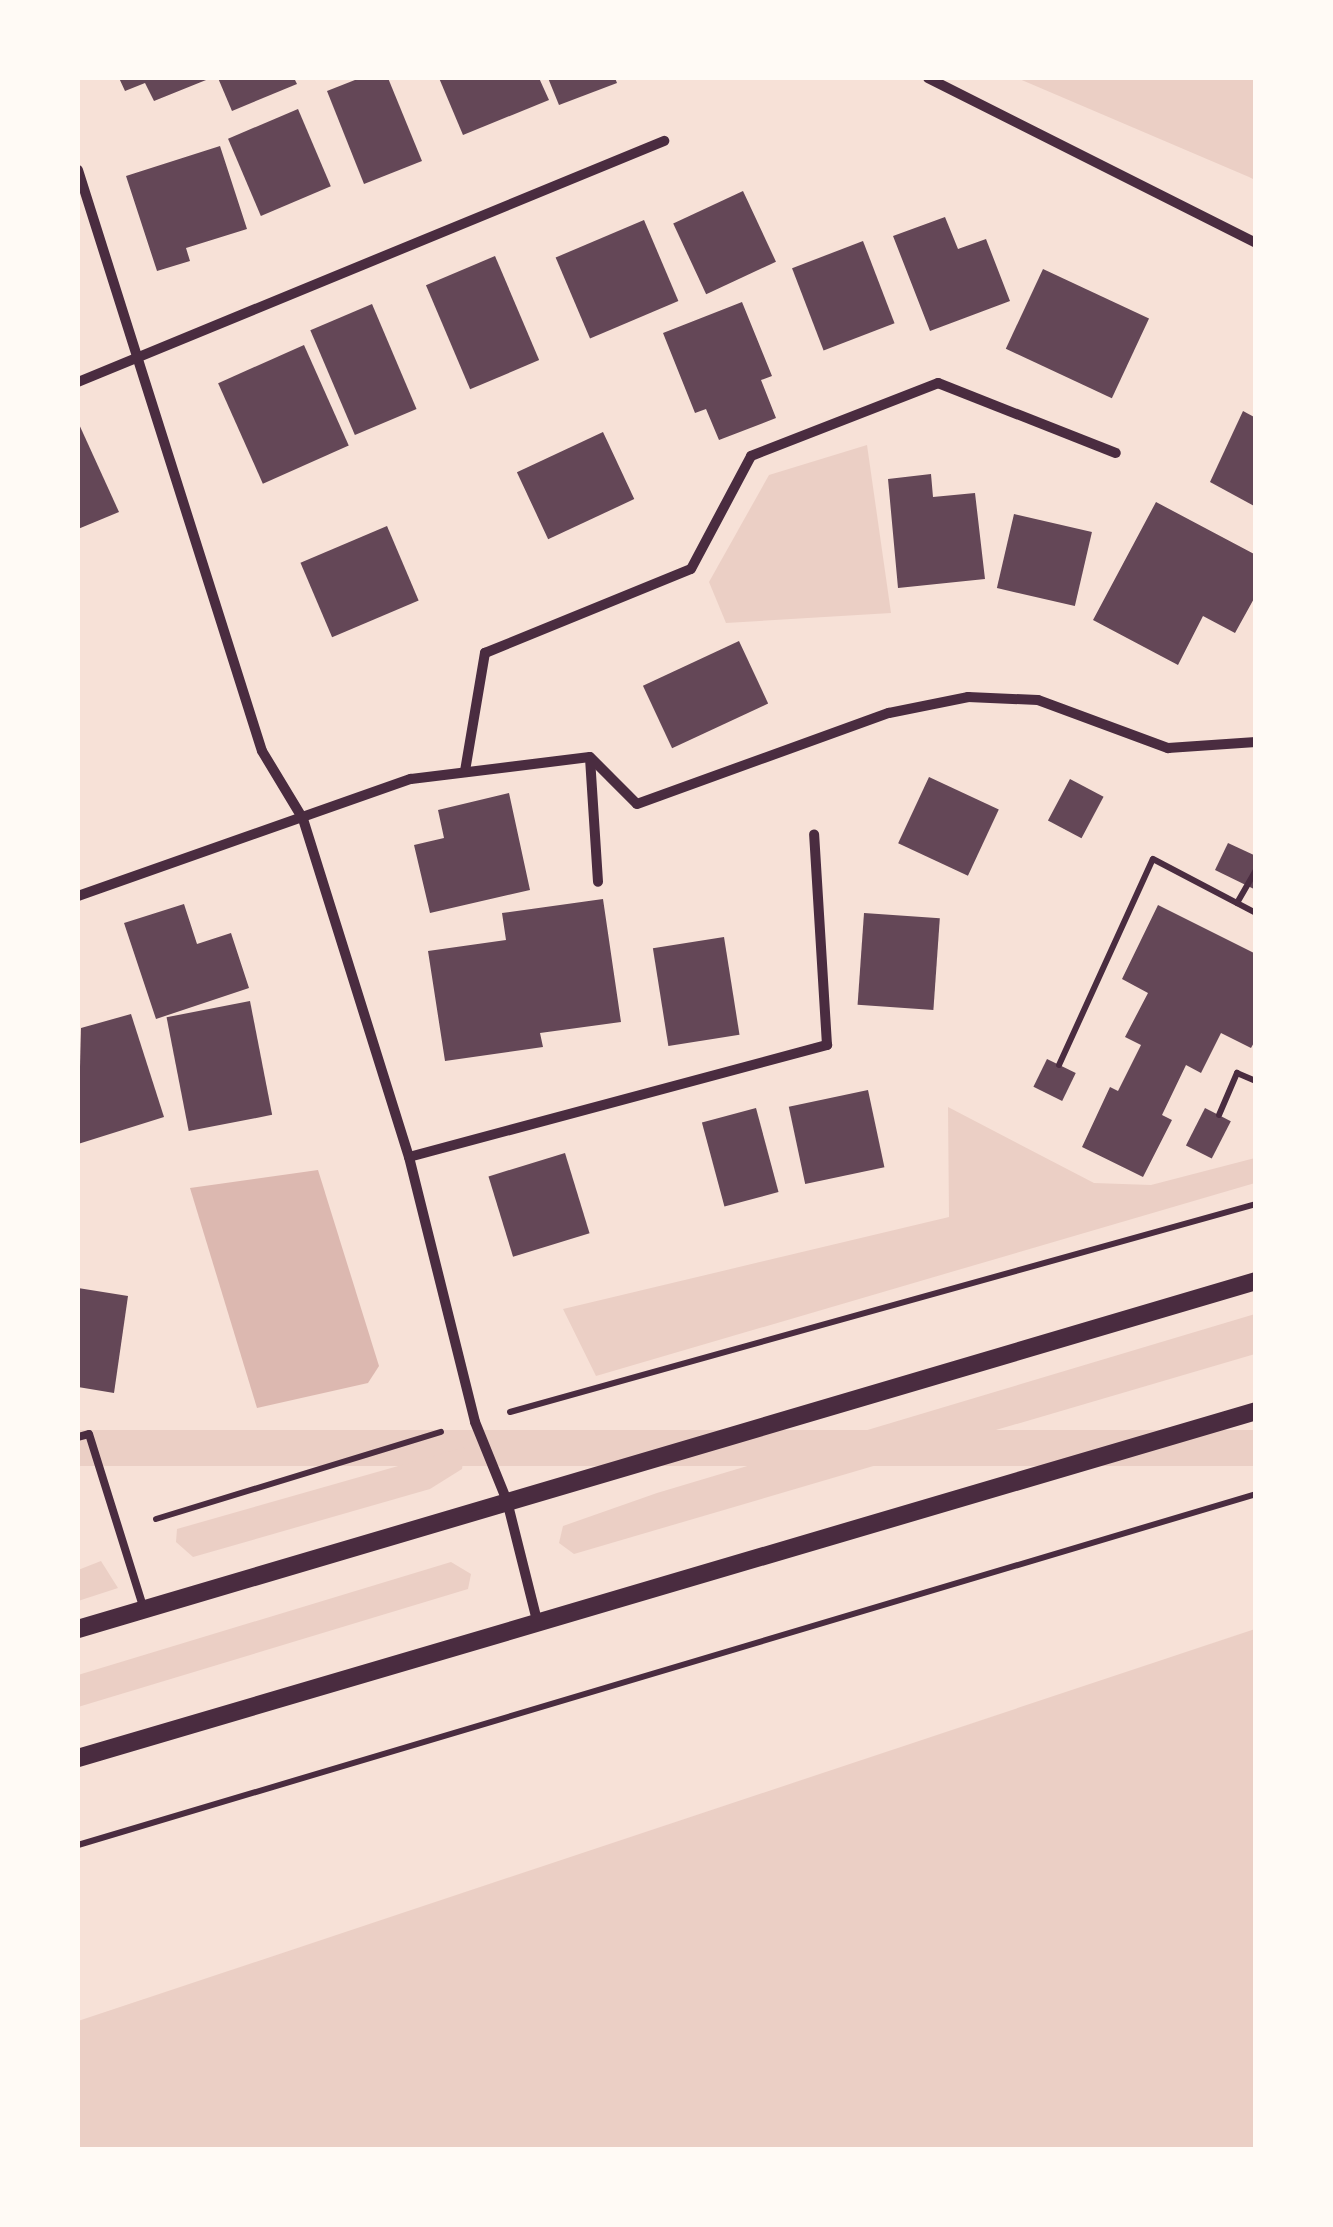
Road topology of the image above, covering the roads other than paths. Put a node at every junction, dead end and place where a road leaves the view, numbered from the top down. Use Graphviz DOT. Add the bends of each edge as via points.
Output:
graph roads {
  1 [pos="928,78"];
  2 [pos="664,140"];
  3 [pos="78,170"];
  4 [pos="1256,243"];
  5 [pos="137,357"];
  6 [pos="78,382"];
  7 [pos="1116,453"];
  8 [pos="1256,742"];
  9 [pos="590,757"];
  10 [pos="466,770"];
  11 [pos="303,819"];
  12 [pos="814,834"];
  13 [pos="598,882"];
  14 [pos="78,896"];
  15 [pos="409,1157"];
  16 [pos="1256,1281"];
  17 [pos="1256,1410"];
  18 [pos="78,1437"];
  19 [pos="507,1500"];
  20 [pos="144,1609"];
  21 [pos="538,1624"];
  22 [pos="78,1629"];
  23 [pos="78,1758"];
  1 -- 4 [label="street"];
  2 -- 5 [label="street"];
  3 -- 5 [label="street"];
  5 -- 6 [label="street"];
  5 -- 11 [label="street" via="262,751"];
  7 -- 10 [label="street" via="938,383 751,456 691,569 485,653"];
  8 -- 9 [label="street" via="1168,748 1038,700 968,698 889,713 636,804"];
  9 -- 10 [label="street"];
  9 -- 13 [label="street"];
  10 -- 11 [label="street" via="411,778"];
  11 -- 14 [label="street"];
  11 -- 15 [label="street"];
  12 -- 15 [label="street" via="827,1045"];
  15 -- 19 [label="street" via="475,1422"];
  16 -- 19 [label="street"];
  17 -- 21 [label="street"];
  18 -- 20 [label="lane" via="89,1434"];
  19 -- 20 [label="street"];
  19 -- 21 [label="street"];
  20 -- 22 [label="street"];
  21 -- 23 [label="street"];
}
